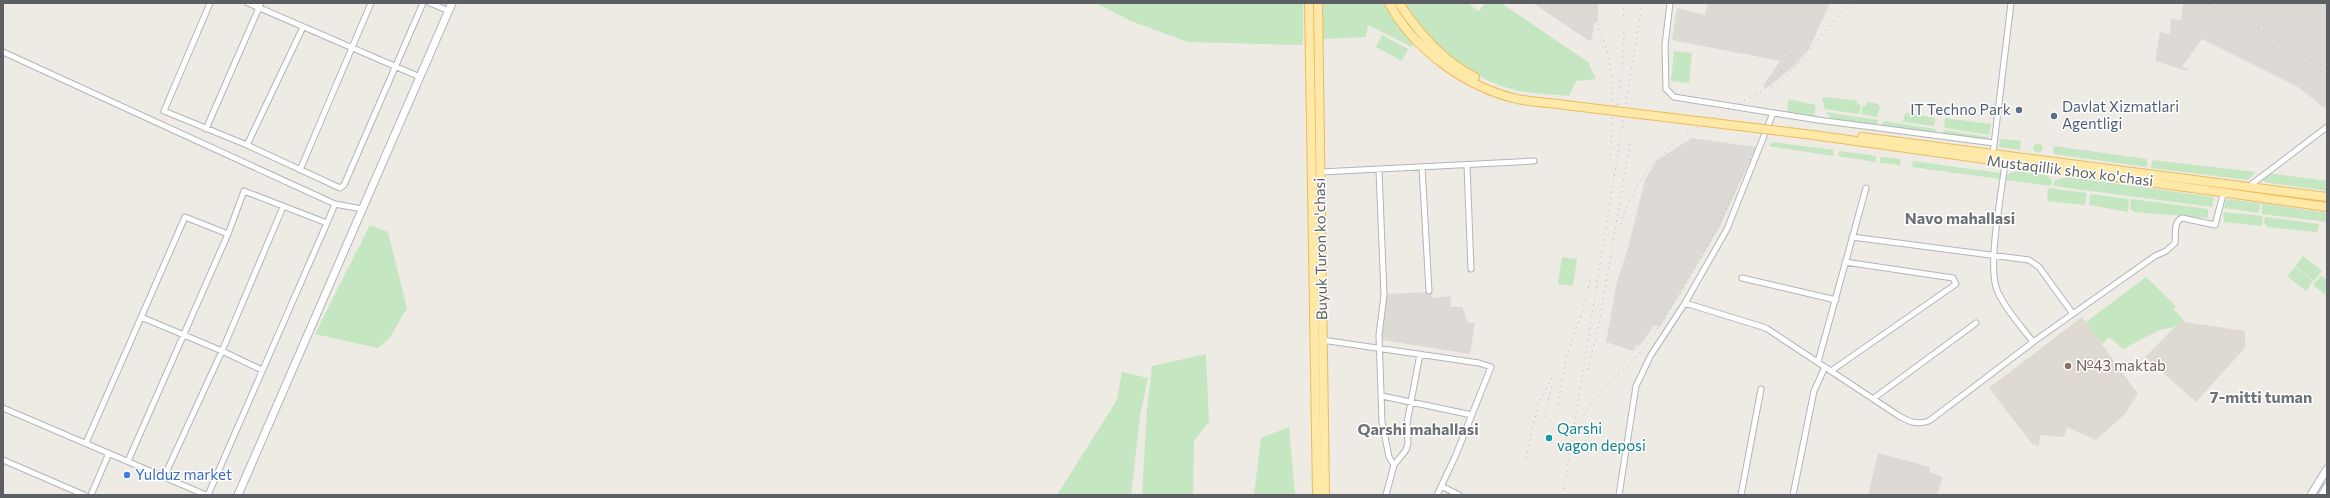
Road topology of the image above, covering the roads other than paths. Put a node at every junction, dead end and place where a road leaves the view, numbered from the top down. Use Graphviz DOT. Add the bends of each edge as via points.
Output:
graph roads {
  1 [pos="210,3"];
  2 [pos="248,3"];
  3 [pos="371,3"];
  4 [pos="423,3"];
  5 [pos="430,3"];
  6 [pos="452,3"];
  7 [pos="1309,3"];
  8 [pos="1318,3"];
  9 [pos="1389,3"];
  10 [pos="1399,3"];
  11 [pos="1670,3"];
  12 [pos="2011,3"];
  13 [pos="260,6"];
  14 [pos="449,11"];
  15 [pos="303,27"];
  16 [pos="351,48"];
  17 [pos="3,52"];
  18 [pos="396,67"];
  19 [pos="420,76"];
  20 [pos="1566,103"];
  21 [pos="1774,113"];
  22 [pos="2327,127"];
  23 [pos="206,129"];
  24 [pos="1994,143"];
  25 [pos="247,146"];
  26 [pos="1932,149"];
  27 [pos="1993,153"];
  28 [pos="1534,161"];
  29 [pos="2006,162"];
  30 [pos="1467,166"];
  31 [pos="1422,167"];
  32 [pos="300,170"];
  33 [pos="1379,170"];
  34 [pos="1321,172"];
  35 [pos="2250,186"];
  36 [pos="2225,187"];
  37 [pos="1866,188"];
  38 [pos="2240,193"];
  39 [pos="2327,197"];
  40 [pos="335,204"];
  41 [pos="283,207"];
  42 [pos="2327,207"];
  43 [pos="362,209"];
  44 [pos="327,223"];
  45 [pos="228,234"];
  46 [pos="1852,237"];
  47 [pos="1994,255"];
  48 [pos="1845,262"];
  49 [pos="1471,269"];
  50 [pos="1742,278"];
  51 [pos="1429,291"];
  52 [pos="1836,300"];
  53 [pos="1685,303"];
  54 [pos="2073,314"];
  55 [pos="141,317"];
  56 [pos="1976,323"];
  57 [pos="184,335"];
  58 [pos="1320,338"];
  59 [pos="2034,342"];
  60 [pos="1380,348"];
  61 [pos="222,351"];
  62 [pos="1420,354"];
  63 [pos="1818,362"];
  64 [pos="1825,367"];
  65 [pos="262,370"];
  66 [pos="1831,371"];
  67 [pos="1761,389"];
  68 [pos="1382,396"];
  69 [pos="1874,398"];
  70 [pos="1411,402"];
  71 [pos="3,408"];
  72 [pos="1472,415"];
  73 [pos="86,443"];
  74 [pos="109,453"];
  75 [pos="3,460"];
  76 [pos="128,461"];
  77 [pos="1394,466"];
  78 [pos="2327,469"];
  79 [pos="164,477"];
  80 [pos="1441,486"];
  81 [pos="2327,487"];
  82 [pos="84,495"];
  83 [pos="91,495"];
  84 [pos="207,495"];
  85 [pos="238,495"];
  86 [pos="1317,495"];
  87 [pos="1325,495"];
  88 [pos="1386,495"];
  89 [pos="1437,495"];
  90 [pos="1459,495"];
  91 [pos="1619,495"];
  92 [pos="1741,495"];
  93 [pos="1793,495"];
  94 [pos="2311,495"];
  95 [pos="2322,495"];
  1 -- 23 [label="street" via="164,111"];
  2 -- 13 [label="street"];
  3 -- 16 [label="street"];
  4 -- 18 [label="street"];
  5 -- 14 [label="street"];
  6 -- 14 [label="street"];
  7 -- 58 [label="main road, Buyuk Turon ko'chasi"];
  8 -- 34 [label="main road, Buyuk Turon ko'chasi"];
  9 -- 20 [label="main road" via="1419,43 1438,60 1466,78 1490,90 1518,99"];
  10 -- 20 [label="main road" via="1433,46 1471,75 1509,91"];
  11 -- 21 [label="street" via="1665,45 1666,89 1674,96"];
  12 -- 24 [label="street"];
  13 -- 15 [label="street"];
  13 -- 23 [label="street"];
  14 -- 19 [label="street"];
  15 -- 16 [label="street"];
  15 -- 25 [label="street"];
  16 -- 18 [label="street"];
  16 -- 32 [label="street"];
  17 -- 40 [label="street"];
  18 -- 19 [label="street"];
  18 -- 32 [label="street" via="344,186 340,188"];
  19 -- 43 [label="street"];
  20 -- 26 [label="main road, Mustaqillik shox ko'chasi"];
  21 -- 24 [label="street"];
  21 -- 53 [label="street" via="1727,229"];
  22 -- 35 [label="street"];
  23 -- 25 [label="street"];
  24 -- 27 [label="street"];
  25 -- 32 [label="street"];
  26 -- 27 [label="main road, Mustaqillik shox ko'chasi"];
  26 -- 29 [label="main road, Mustaqillik shox ko'chasi"];
  27 -- 36 [label="main road, Mustaqillik shox ko'chasi"];
  28 -- 30 [label="street"];
  29 -- 36 [label="main road, Mustaqillik shox ko'chasi"];
  29 -- 47 [label="street"];
  30 -- 31 [label="street"];
  30 -- 49 [label="street"];
  31 -- 33 [label="street"];
  31 -- 51 [label="street"];
  33 -- 34 [label="street"];
  33 -- 60 [label="street" via="1384,295"];
  34 -- 58 [label="main road, Buyuk Turon ko'chasi"];
  35 -- 36 [label="main road, Mustaqillik shox ko'chasi"];
  35 -- 38 [label="street"];
  35 -- 39 [label="main road, Mustaqillik shox ko'chasi"];
  36 -- 38 [label="main road, Mustaqillik shox ko'chasi"];
  36 -- 54 [label="street" via="2214,225 2182,218 2176,222 2175,244 2171,248 2155,256"];
  37 -- 46 [label="street"];
  38 -- 42 [label="main road, Mustaqillik shox ko'chasi"];
  40 -- 43 [label="street"];
  40 -- 44 [label="street"];
  41 -- 44 [label="street"];
  41 -- 45 [label="street" via="244,191"];
  41 -- 61 [label="street"];
  43 -- 85 [label="street"];
  44 -- 65 [label="street"];
  45 -- 55 [label="street" via="185,217"];
  45 -- 57 [label="street"];
  46 -- 47 [label="street"];
  46 -- 48 [label="street"];
  47 -- 54 [label="street" via="2029,260 2039,267"];
  47 -- 59 [label="street" via="1994,279 1997,290"];
  48 -- 52 [label="street"];
  48 -- 66 [label="street" via="1953,278 1956,284"];
  50 -- 52 [label="street"];
  52 -- 63 [label="street"];
  53 -- 63 [label="street" via="1766,328"];
  53 -- 91 [label="street" via="1651,355 1636,386"];
  54 -- 59 [label="street"];
  55 -- 57 [label="street"];
  55 -- 73 [label="street"];
  56 -- 69 [label="street"];
  57 -- 61 [label="street"];
  57 -- 76 [label="street"];
  58 -- 60 [label="street"];
  58 -- 86 [label="main road, Buyuk Turon ko'chasi"];
  58 -- 87 [label="main road, Buyuk Turon ko'chasi"];
  59 -- 69 [label="street" via="1929,421 1911,422"];
  60 -- 62 [label="street"];
  60 -- 68 [label="street"];
  61 -- 65 [label="street"];
  61 -- 79 [label="street"];
  62 -- 70 [label="street"];
  62 -- 72 [label="street" via="1491,367"];
  63 -- 64 [label="street"];
  64 -- 66 [label="street"];
  64 -- 93 [label="street" via="1814,391"];
  65 -- 84 [label="street"];
  66 -- 69 [label="street"];
  67 -- 92 [label="street"];
  68 -- 70 [label="street"];
  68 -- 77 [label="street" via="1382,422 1389,457"];
  70 -- 72 [label="street"];
  70 -- 77 [label="street" via="1408,443"];
  71 -- 73 [label="street"];
  72 -- 80 [label="street"];
  73 -- 74 [label="street"];
  74 -- 76 [label="street"];
  74 -- 83 [label="street"];
  75 -- 82 [label="street"];
  76 -- 79 [label="street"];
  77 -- 88 [label="street"];
  78 -- 94 [label="street"];
  79 -- 84 [label="street"];
  80 -- 89 [label="street"];
  80 -- 90 [label="street"];
  81 -- 95 [label="street"];
}
